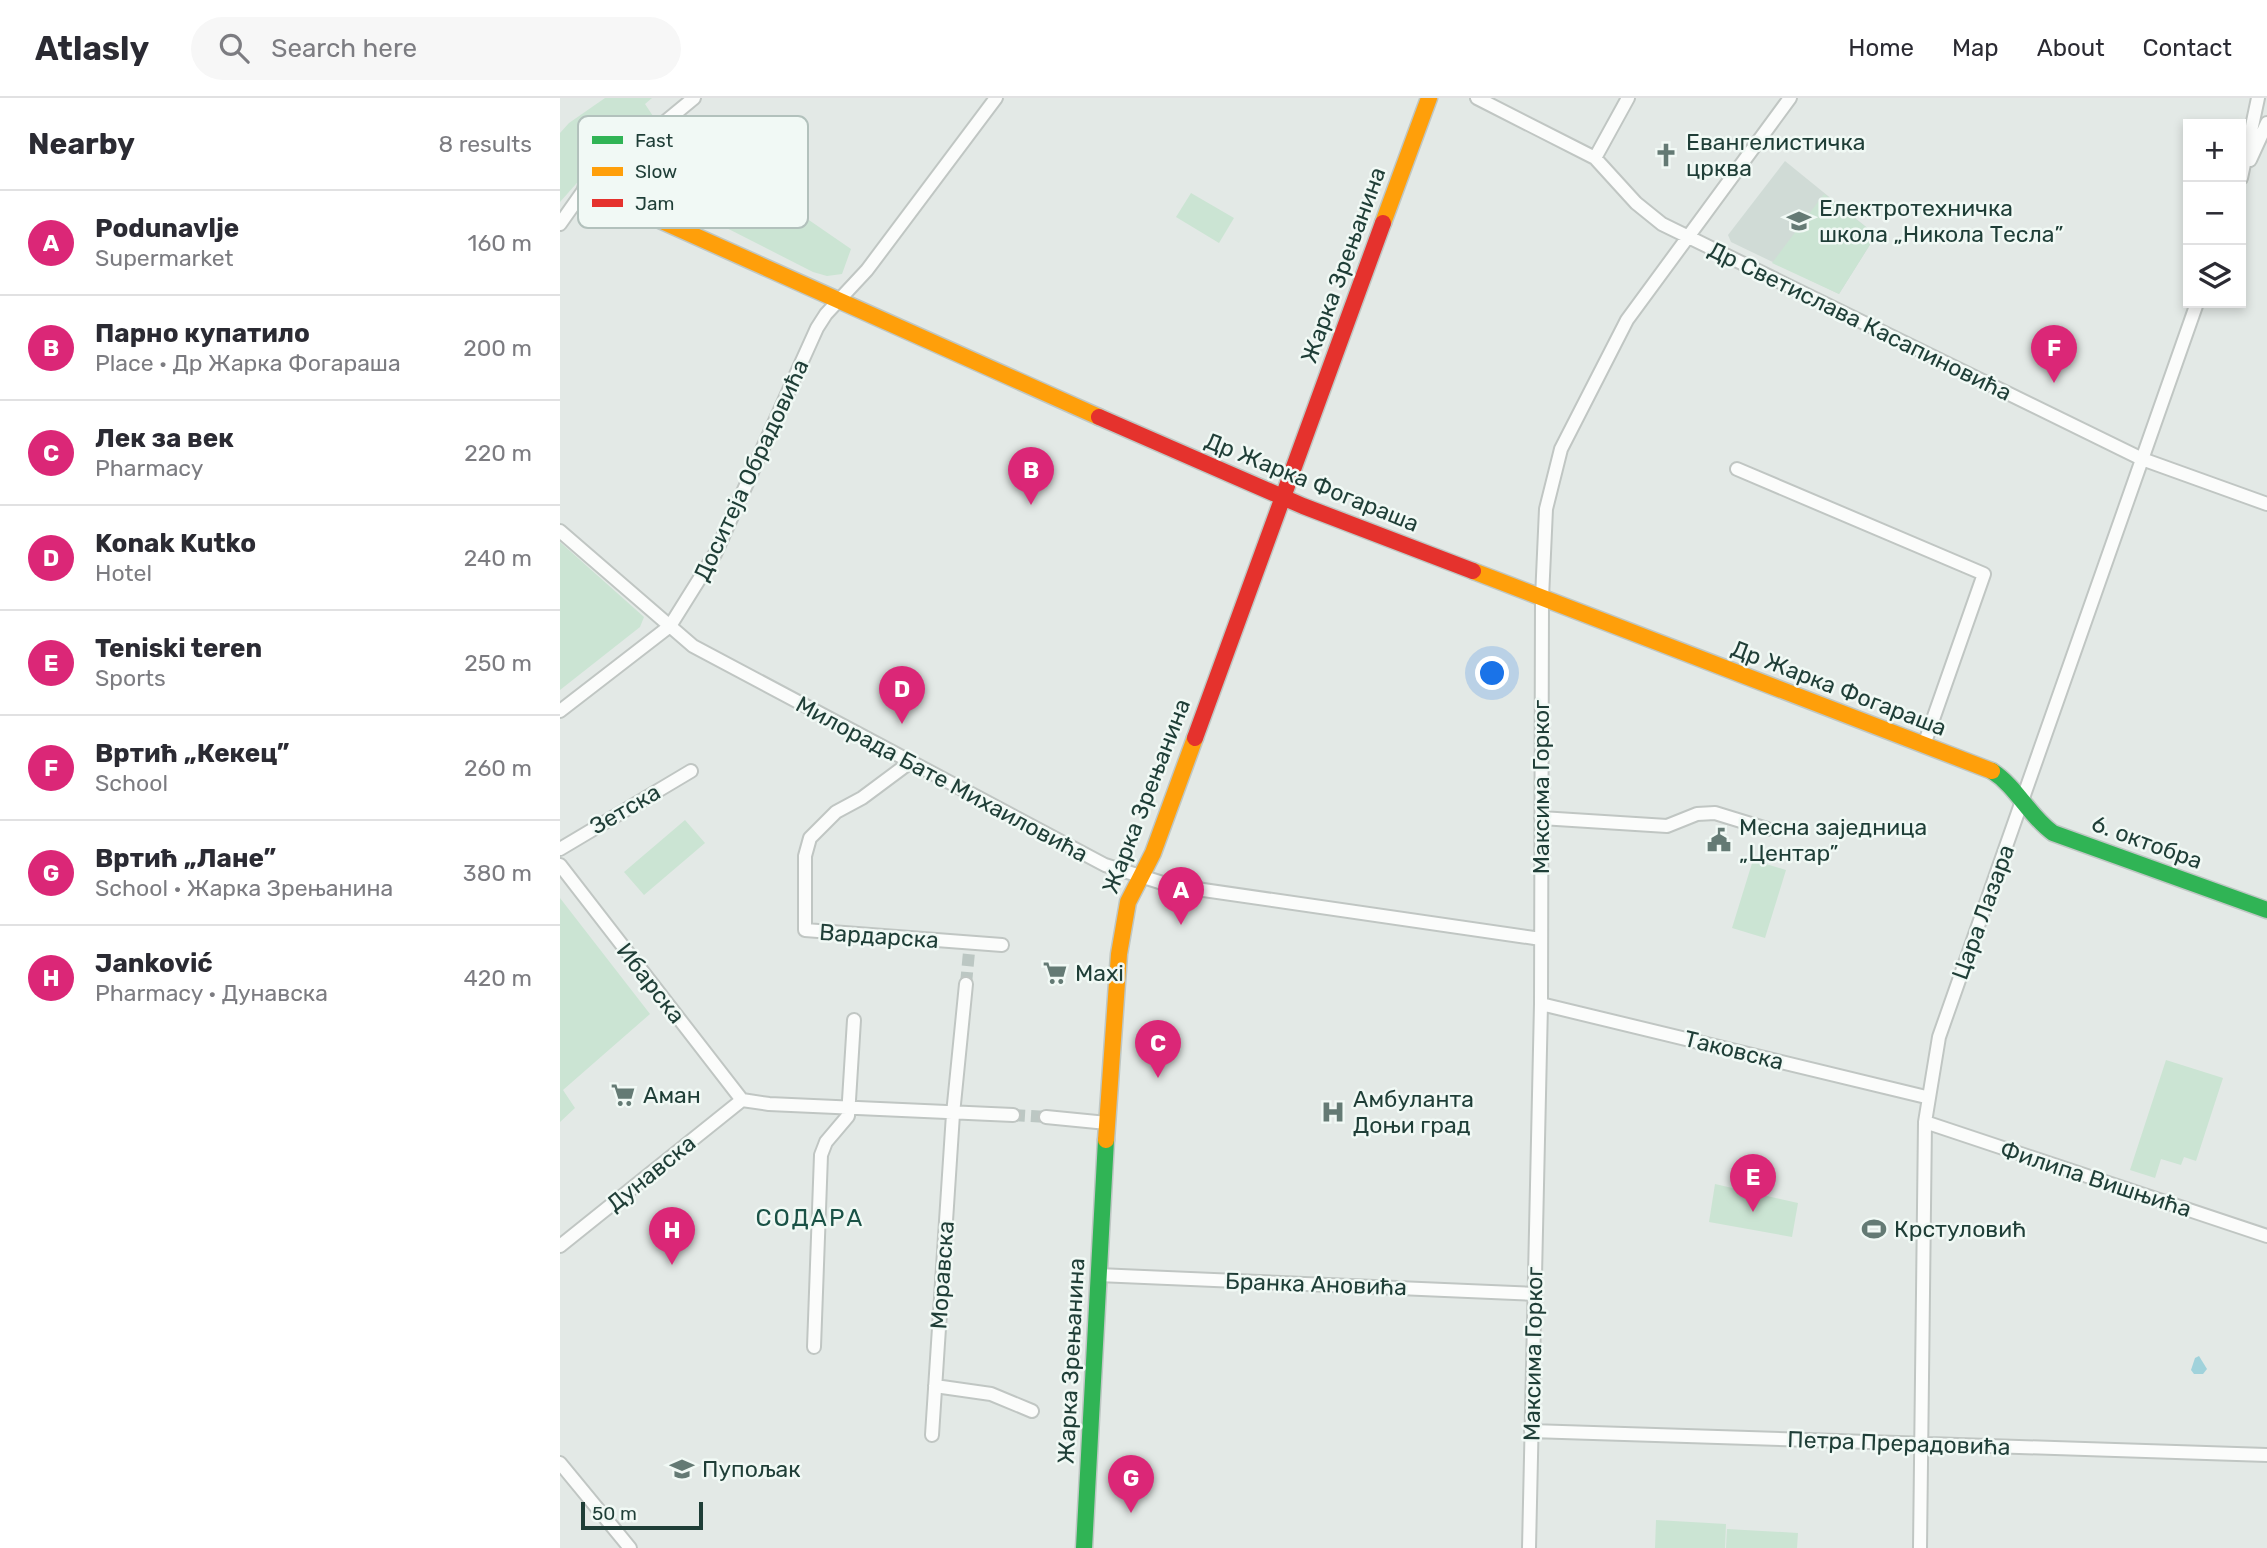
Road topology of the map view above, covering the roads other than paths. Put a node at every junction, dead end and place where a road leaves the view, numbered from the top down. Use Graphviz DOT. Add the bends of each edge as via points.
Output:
graph roads {
  1 [pos="694,98"];
  2 [pos="996,98"];
  3 [pos="1429,98"];
  4 [pos="1477,98"];
  5 [pos="1628,98"];
  6 [pos="1790,98"];
  7 [pos="2258,98"];
  8 [pos="672,116"];
  9 [pos="2267,123"];
  10 [pos="2246,155"];
  11 [pos="1595,158"];
  12 [pos="2246,168"];
  13 [pos="578,198"];
  14 [pos="560,224"];
  15 [pos="675,228"];
  16 [pos="1688,237"];
  17 [pos="837,302"];
  18 [pos="2195,308"];
  19 [pos="2142,459"];
  20 [pos="1737,469"];
  21 [pos="1282,497"];
  22 [pos="2267,504"];
  23 [pos="560,531"];
  24 [pos="1542,598"];
  25 [pos="670,626"];
  26 [pos="560,711"];
  27 [pos="1924,745"];
  28 [pos="909,762"];
  29 [pos="691,771"];
  30 [pos="2023,802"];
  31 [pos="1541,818"];
  32 [pos="1767,829"];
  33 [pos="560,849"];
  34 [pos="560,865"];
  35 [pos="1140,878"];
  36 [pos="2267,910"];
  37 [pos="1541,939"];
  38 [pos="1002,945"];
  39 [pos="966,984"];
  40 [pos="1541,1004"];
  41 [pos="854,1020"];
  42 [pos="1927,1097"];
  43 [pos="742,1100"];
  44 [pos="849,1109"];
  45 [pos="953,1114"];
  46 [pos="1013,1115"];
  47 [pos="1046,1117"];
  48 [pos="1925,1122"];
  49 [pos="1107,1123"];
  50 [pos="2267,1236"];
  51 [pos="560,1246"];
  52 [pos="1098,1275"];
  53 [pos="1535,1294"];
  54 [pos="814,1347"];
  55 [pos="935,1387"];
  56 [pos="1032,1411"];
  57 [pos="1531,1431"];
  58 [pos="932,1435"];
  59 [pos="1922,1443"];
  60 [pos="2267,1455"];
  61 [pos="560,1463"];
  62 [pos="630,1548"];
  63 [pos="1084,1548"];
  64 [pos="1529,1548"];
  65 [pos="1920,1548"];
  1 -- 8 [label="street"];
  2 -- 17 [label="street, Доситеја Обрадовића" via="867,270"];
  3 -- 21 [label="street, Жарка Зрењанина"];
  4 -- 11 [label="street, Др Светислава Касапиновића"];
  5 -- 11 [label="street"];
  6 -- 16 [label="street, Максима Горког"];
  7 -- 10 [label="street"];
  9 -- 12 [label="street"];
  11 -- 16 [label="street, Др Светислава Касапиновића" via="1662,225"];
  13 -- 14 [label="street"];
  15 -- 17 [label="street, Др Жарка Фогараша"];
  16 -- 19 [label="street, Др Светислава Касапиновића"];
  16 -- 24 [label="street, Максима Горког" via="1627,320 1561,449 1546,509"];
  17 -- 21 [label="street, Др Жарка Фогараша"];
  17 -- 25 [label="street, Доситеја Обрадовића" via="817,328 715,554"];
  18 -- 19 [label="street, Цара Лазара"];
  19 -- 22 [label="street, Др Светислава Касапиновића"];
  19 -- 30 [label="street, Цара Лазара"];
  20 -- 27 [label="street" via="1984,574"];
  21 -- 24 [label="street, Др Жарка Фогараша"];
  21 -- 35 [label="street, Жарка Зрењанина"];
  23 -- 25 [label="street, Милорада Бате Михаиловића"];
  24 -- 27 [label="street, Др Жарка Фогараша"];
  24 -- 31 [label="street, Максима Горког"];
  25 -- 26 [label="street, Доситеја Обрадовића"];
  25 -- 28 [label="street, Милорада Бате Михаиловића" via="693,646"];
  27 -- 30 [label="street, Др Жарка Фогараша" via="2004,778"];
  28 -- 35 [label="street, Милорада Бате Михаиловића" via="1105,865"];
  28 -- 38 [label="street, Вардарска" via="836,812 810,838 805,856 806,930 969,947"];
  29 -- 33 [label="street, Зетска"];
  30 -- 36 [label="street, 6. октобра" via="2053,833"];
  30 -- 42 [label="street, Цара Лазара" via="1939,1037"];
  31 -- 32 [label="street" via="1667,826 1697,814 1715,813"];
  31 -- 37 [label="street, Максима Горког"];
  34 -- 43 [label="street, Ибарска"];
  35 -- 37 [label="street, Милорада Бате Михаиловића"];
  35 -- 49 [label="street, Жарка Зрењанина" via="1124,919"];
  37 -- 40 [label="street, Максима Горког"];
  39 -- 45 [label="street, Моравска"];
  40 -- 42 [label="street, Таковска"];
  40 -- 53 [label="street, Максима Горког"];
  41 -- 44 [label="street"];
  42 -- 48 [label="street, Цара Лазара"];
  43 -- 44 [label="street"];
  43 -- 51 [label="street, Дунавска"];
  44 -- 45 [label="street"];
  44 -- 54 [label="street" via="821,1154"];
  45 -- 46 [label="street"];
  45 -- 55 [label="street, Моравска"];
  47 -- 49 [label="street"];
  48 -- 50 [label="street, Филипа Вишњића"];
  48 -- 59 [label="street, Цара Лазара"];
  49 -- 52 [label="street, Жарка Зрењанина"];
  52 -- 53 [label="street, Бранка Ановића"];
  52 -- 63 [label="street, Жарка Зрењанина"];
  53 -- 57 [label="street, Максима Горког"];
  55 -- 56 [label="street" via="991,1394"];
  55 -- 58 [label="street, Моравска"];
  57 -- 59 [label="street, Петра Прерадовића"];
  57 -- 64 [label="street, Максима Горког"];
  59 -- 60 [label="street, Петра Прерадовића"];
  59 -- 65 [label="street, Цара Лазара"];
  61 -- 62 [label="street"];
}
